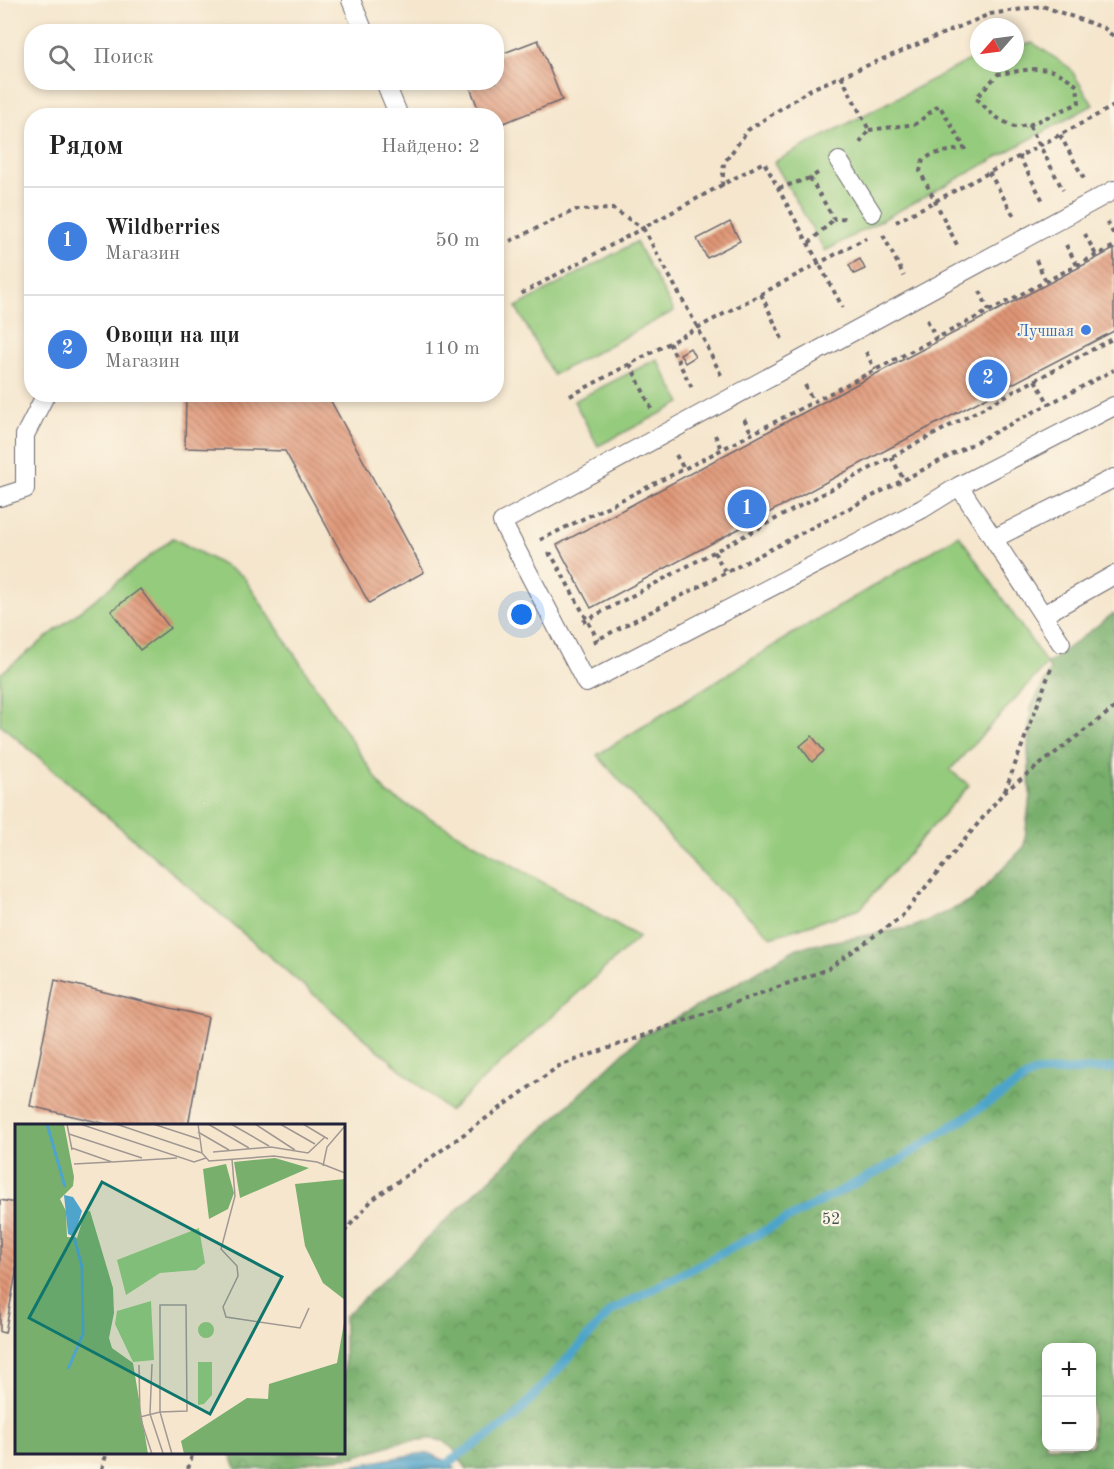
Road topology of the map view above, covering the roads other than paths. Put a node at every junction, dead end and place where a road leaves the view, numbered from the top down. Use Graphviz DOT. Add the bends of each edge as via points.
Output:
graph roads {
  1 [pos="351,0"];
  2 [pos="361,24"];
  3 [pos="388,90"];
  4 [pos="396,108"];
  5 [pos="839,161"];
  6 [pos="1114,190"];
  7 [pos="872,213"];
  8 [pos="42,402"];
  9 [pos="1114,406"];
  10 [pos="1114,478"];
  11 [pos="959,486"];
  12 [pos="0,497"];
  13 [pos="993,539"];
  14 [pos="1114,575"];
  15 [pos="1043,615"];
  16 [pos="1061,643"];
  1 -- 2 [label="lane"];
  3 -- 4 [label="lane"];
  5 -- 7 [label="lane"];
  6 -- 11 [label="lane" via="502,522 586,683"];
  8 -- 12 [label="lane" via="25,435 25,489"];
  9 -- 11 [label="lane"];
  10 -- 13 [label="lane"];
  11 -- 13 [label="lane"];
  13 -- 15 [label="lane"];
  14 -- 15 [label="lane"];
  15 -- 16 [label="lane"];
}
